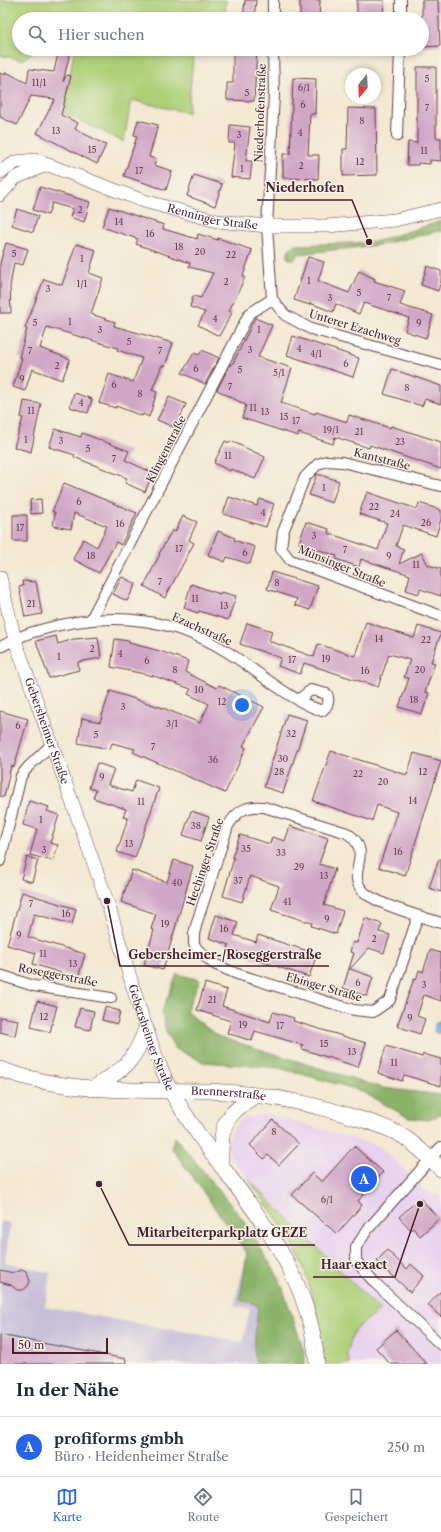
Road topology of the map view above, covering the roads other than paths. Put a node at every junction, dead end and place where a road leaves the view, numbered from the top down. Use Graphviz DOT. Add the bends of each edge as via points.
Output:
graph roads {
  1 [pos="274,0"];
  2 [pos="401,0"];
  3 [pos="274,12"];
  4 [pos="401,12"];
  5 [pos="274,56"];
  6 [pos="400,56"];
  7 [pos="397,136"];
  8 [pos="46,165"];
  9 [pos="2,167"];
  10 [pos="15,178"];
  11 [pos="0,195"];
  12 [pos="441,209"];
  13 [pos="267,226"];
  14 [pos="272,299"];
  15 [pos="441,365"];
  16 [pos="318,464"];
  17 [pos="441,486"];
  18 [pos="0,577"];
  19 [pos="441,616"];
  20 [pos="91,619"];
  21 [pos="15,640"];
  22 [pos="0,647"];
  23 [pos="298,700"];
  24 [pos="52,744"];
  25 [pos="0,860"];
  26 [pos="418,916"];
  27 [pos="197,922"];
  28 [pos="441,923"];
  29 [pos="0,975"];
  30 [pos="111,998"];
  31 [pos="146,1029"];
  32 [pos="0,1069"];
  33 [pos="92,1089"];
  34 [pos="171,1091"];
  35 [pos="256,1095"];
  36 [pos="441,1147"];
  37 [pos="436,1164"];
  38 [pos="221,1166"];
  39 [pos="441,1346"];
  40 [pos="318,1364"];
  1 -- 3 [label="street"];
  2 -- 4 [label="street"];
  5 -- 13 [label="street, Niederhofenstraße"];
  6 -- 7 [label="street"];
  8 -- 9 [label="street, Renninger Straße" via="35,160 27,160"];
  8 -- 10 [label="street"];
  8 -- 13 [label="street, Renninger Straße" via="144,201 210,219"];
  9 -- 10 [label="street"];
  10 -- 11 [label="street"];
  12 -- 13 [label="street, Renninger Straße" via="395,220 327,226"];
  13 -- 14 [label="street"];
  14 -- 15 [label="street, Unterer Ezachweg" via="285,315 311,328"];
  14 -- 20 [label="street, Klingenstraße" via="249,314"];
  16 -- 17 [label="street, Kantstraße" via="327,461 342,462"];
  16 -- 19 [label="street, Münsinger Straße" via="306,477 282,532 281,548 290,560"];
  18 -- 21 [label="street, Gebersheimer Straße"];
  20 -- 21 [label="street, Ezachstraße" via="32,632"];
  20 -- 23 [label="street, Ezachstraße" via="131,618 170,626 227,652"];
  21 -- 22 [label="street, Ezachstraße"];
  21 -- 24 [label="street, Gebersheimer Straße"];
  24 -- 25 [label="street" via="21,776"];
  24 -- 31 [label="street, Gebersheimer Straße" via="107,901"];
  26 -- 27 [label="street, Ebinger Straße" via="390,1000 373,1012 354,1010 237,974 214,964 196,950 194,934"];
  26 -- 27 [label="street, Hechinger Straße" via="372,898 363,891 358,884 357,875 360,850 354,838 347,833 264,807 250,806 234,816 228,826"];
  26 -- 28 [label="street, Hechinger Straße"];
  29 -- 30 [label="street, Roseggerstraße" via="34,986"];
  31 -- 33 [label="main road" via="136,1055 128,1064"];
  31 -- 34 [label="street, Gebersheimer Straße"];
  32 -- 33 [label="main road, Brennerstraße" via="27,1078"];
  33 -- 34 [label="main road, Brennerstraße"];
  34 -- 35 [label="main road, Brennerstraße"];
  34 -- 38 [label="main road, Gebersheimer Straße"];
  35 -- 37 [label="main road, Brennerstraße" via="301,1102 368,1122 399,1134"];
  35 -- 38 [label="main road" via="239,1106 226,1120 221,1136"];
  36 -- 37 [label="street"];
  37 -- 39 [label="street" via="368,1229 356,1247 356,1262"];
  38 -- 40 [label="main road, Gebersheimer Straße" via="269,1231 296,1278 310,1318"];
}
